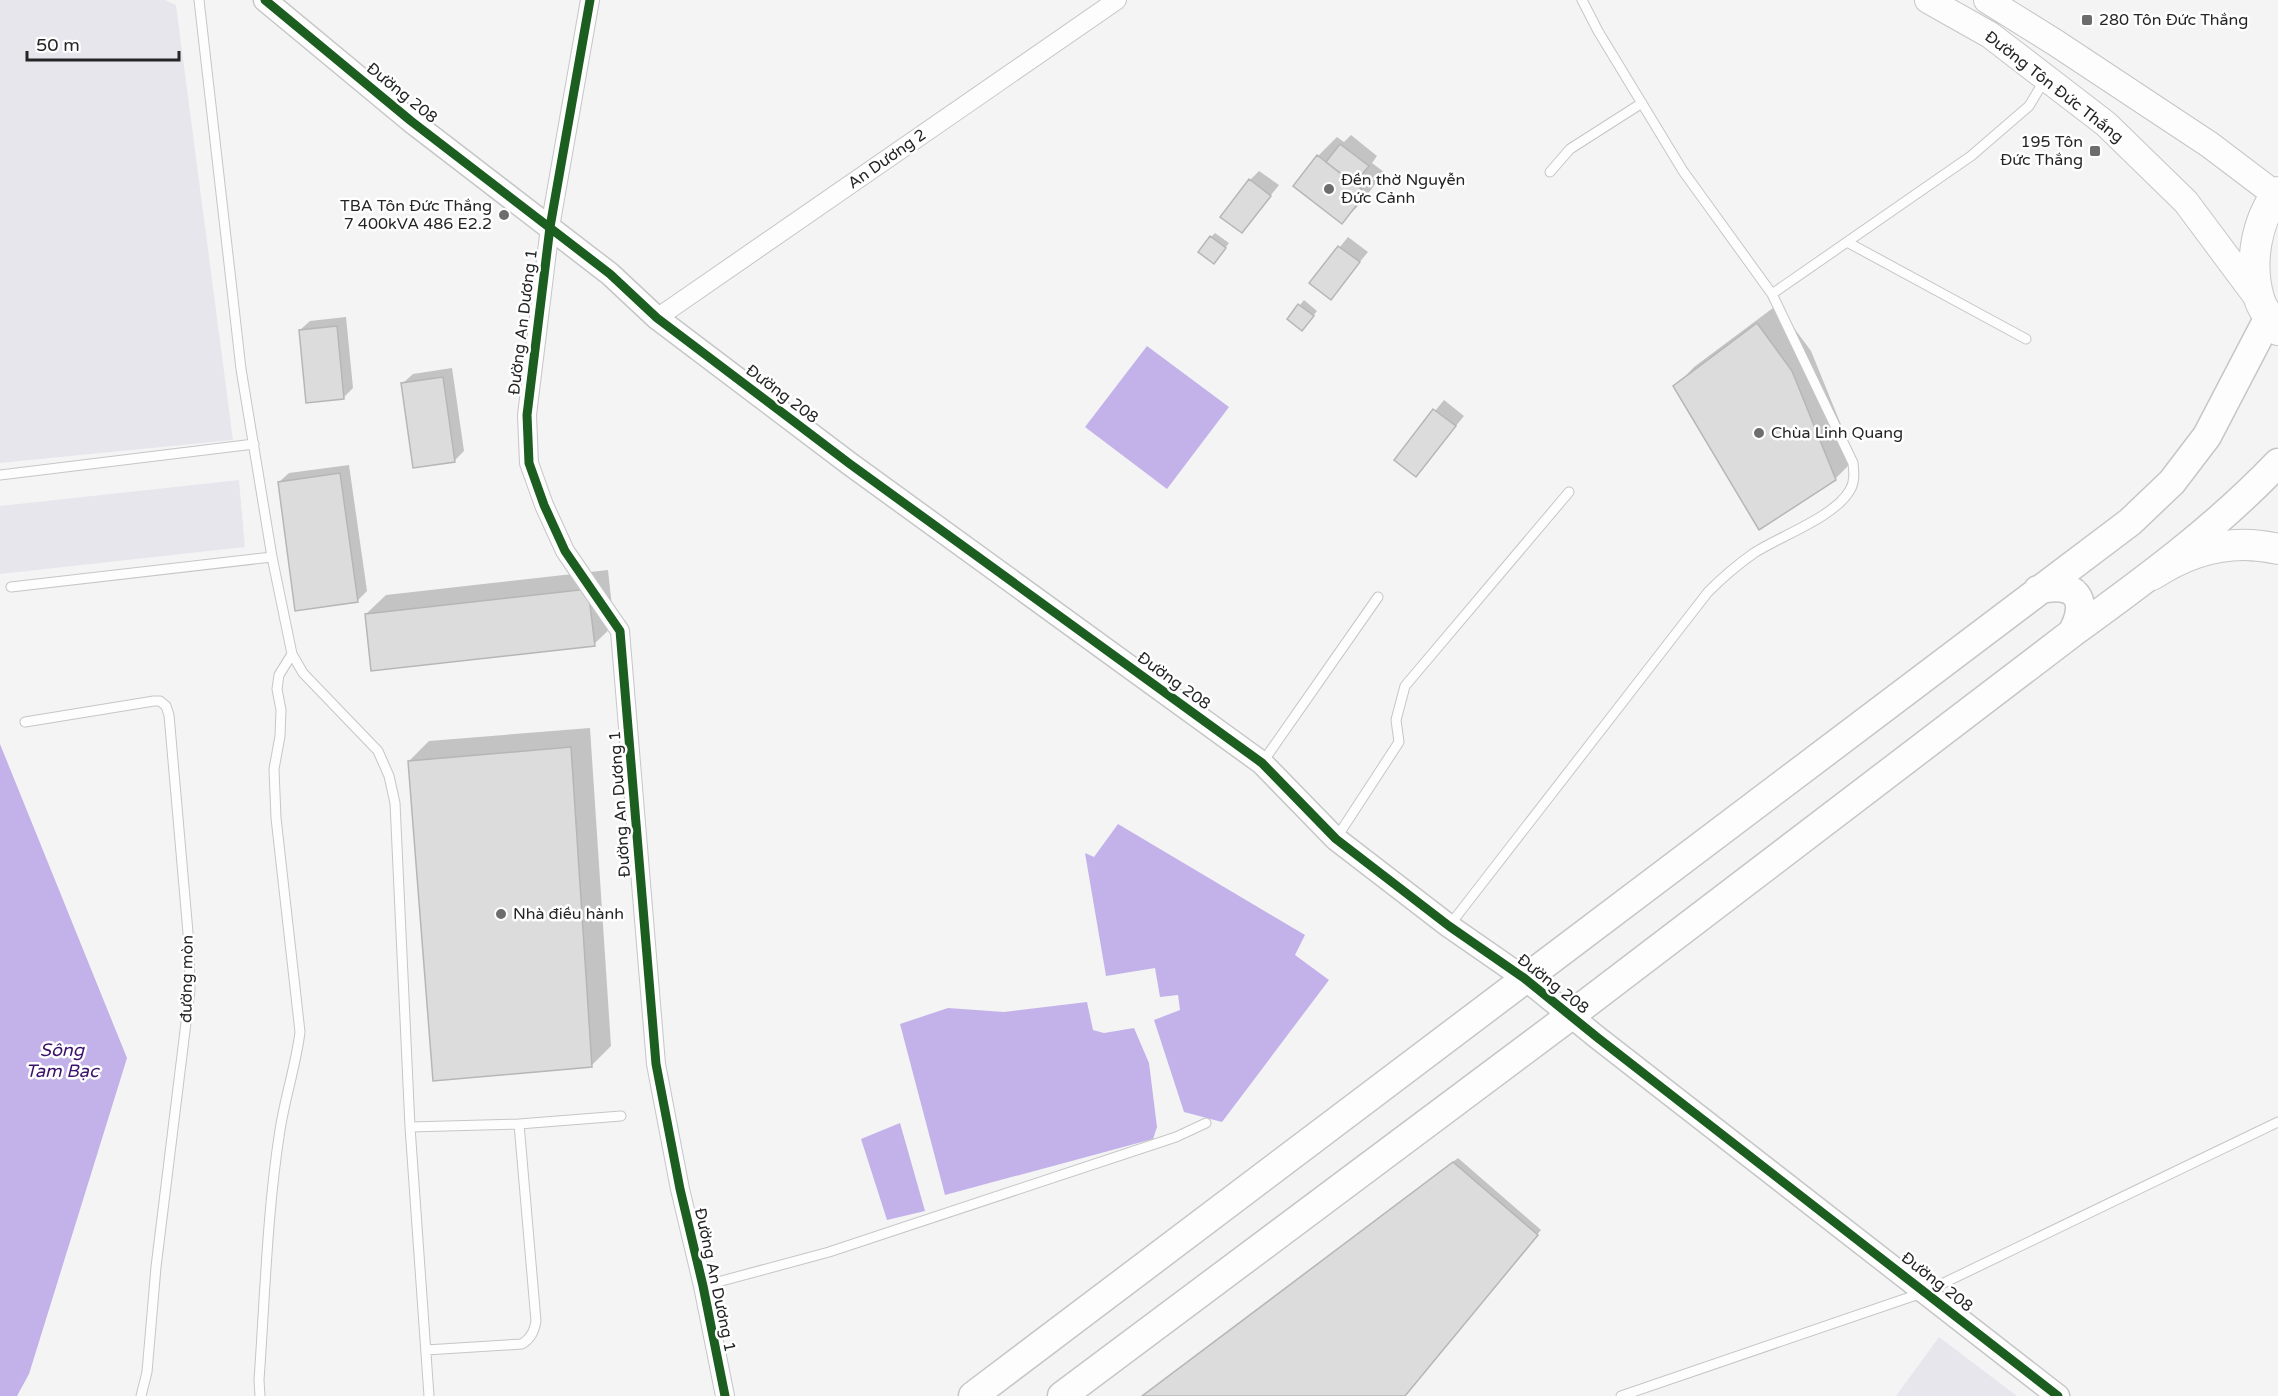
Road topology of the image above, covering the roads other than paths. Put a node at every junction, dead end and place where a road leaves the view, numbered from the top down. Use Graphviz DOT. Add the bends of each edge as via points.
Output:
graph roads {
  1 [pos="199,0"];
  2 [pos="265,0"];
  3 [pos="590,0"];
  4 [pos="1117,0"];
  5 [pos="1582,0"];
  6 [pos="1928,0"];
  7 [pos="1987,0"];
  8 [pos="2045,79"];
  9 [pos="1642,104"];
  10 [pos="1550,172"];
  11 [pos="2277,194"];
  12 [pos="550,227"];
  13 [pos="1847,242"];
  14 [pos="1772,294"];
  15 [pos="2269,316"];
  16 [pos="657,318"];
  17 [pos="2026,339"];
  18 [pos="254,444"];
  19 [pos="2278,462"];
  20 [pos="0,475"];
  21 [pos="1569,492"];
  22 [pos="2278,549"];
  23 [pos="272,557"];
  24 [pos="2152,575"];
  25 [pos="11,587"];
  26 [pos="2038,590"];
  27 [pos="1378,597"];
  28 [pos="2072,633"];
  29 [pos="292,654"];
  30 [pos="25,722"];
  31 [pos="1262,763"];
  32 [pos="1335,839"];
  33 [pos="1449,926"];
  34 [pos="1524,978"];
  35 [pos="1570,1016"];
  36 [pos="621,1116"];
  37 [pos="2278,1122"];
  38 [pos="1206,1123"];
  39 [pos="519,1124"];
  40 [pos="410,1127"];
  41 [pos="703,1286"];
  42 [pos="1925,1292"];
  43 [pos="426,1350"];
  44 [pos="141,1396"];
  45 [pos="260,1396"];
  46 [pos="429,1396"];
  47 [pos="725,1396"];
  48 [pos="973,1396"];
  49 [pos="1062,1396"];
  50 [pos="1621,1396"];
  51 [pos="2058,1396"];
  1 -- 18 [label="lane" via="241,369"];
  2 -- 12 [label="street, Đường 208" via="411,122"];
  3 -- 12 [label="street, Đường An Dương 1"];
  4 -- 16 [label="street, An Dương 2"];
  5 -- 9 [label="lane"];
  6 -- 8 [label="main road, Đường Tôn Đức Thắng" via="1990,35"];
  7 -- 11 [label="main road, Đường Tôn Đức Thắng" via="2210,145"];
  8 -- 13 [label="lane" via="2029,106 1971,156"];
  8 -- 15 [label="main road, Đường Tôn Đức Thắng" via="2106,124 2186,202"];
  9 -- 10 [label="lane" via="1570,149"];
  9 -- 14 [label="lane" via="1683,171"];
  11 -- 15 [label="highway" via="2264,218 2255,261"];
  12 -- 16 [label="street, Đường 208" via="610,274"];
  12 -- 41 [label="street, Đường An Dương 1" via="527,415 529,463 565,550 620,631 656,1064"];
  13 -- 14 [label="lane"];
  13 -- 17 [label="lane"];
  14 -- 33 [label="lane" via="1853,463 1850,491 1835,507 1728,572 1708,592"];
  15 -- 26 [label="main road" via="2206,436 2172,482 2130,522"];
  16 -- 31 [label="street, Đường 208" via="850,464"];
  18 -- 20 [label="lane"];
  18 -- 23 [label="lane"];
  19 -- 24 [label="main road" via="2227,513"];
  21 -- 32 [label="lane" via="1405,686 1396,720 1399,742"];
  22 -- 24 [label="highway" via="2246,544 2206,549"];
  23 -- 25 [label="lane"];
  23 -- 29 [label="lane"];
  24 -- 28 [label="main road"];
  26 -- 28 [label="main road" via="2054,586 2076,595 2081,605 2080,618"];
  26 -- 34 [label="main road"];
  27 -- 31 [label="lane"];
  28 -- 35 [label="main road"];
  29 -- 40 [label="lane" via="303,673 378,751 389,776 395,803"];
  29 -- 45 [label="lane" via="279,675 280,736 274,769 300,1032 274,1179"];
  30 -- 44 [label="lane, đường mòn" via="154,701 160,701 170,714 190,990 147,1372"];
  31 -- 32 [label="street, Đường 208"];
  32 -- 33 [label="street, Đường 208"];
  33 -- 34 [label="street, Đường 208"];
  34 -- 35 [label="street, Đường 208"];
  34 -- 48 [label="main road"];
  35 -- 42 [label="street, Đường 208"];
  35 -- 49 [label="main road"];
  36 -- 39 [label="lane"];
  37 -- 42 [label="lane"];
  38 -- 41 [label="lane" via="1176,1137 829,1252"];
  39 -- 40 [label="lane"];
  39 -- 43 [label="lane" via="534,1330 522,1344"];
  40 -- 43 [label="lane"];
  41 -- 47 [label="street, Đường An Dương 1"];
  42 -- 50 [label="lane"];
  42 -- 51 [label="street, Đường 208"];
  43 -- 46 [label="lane"];
}
